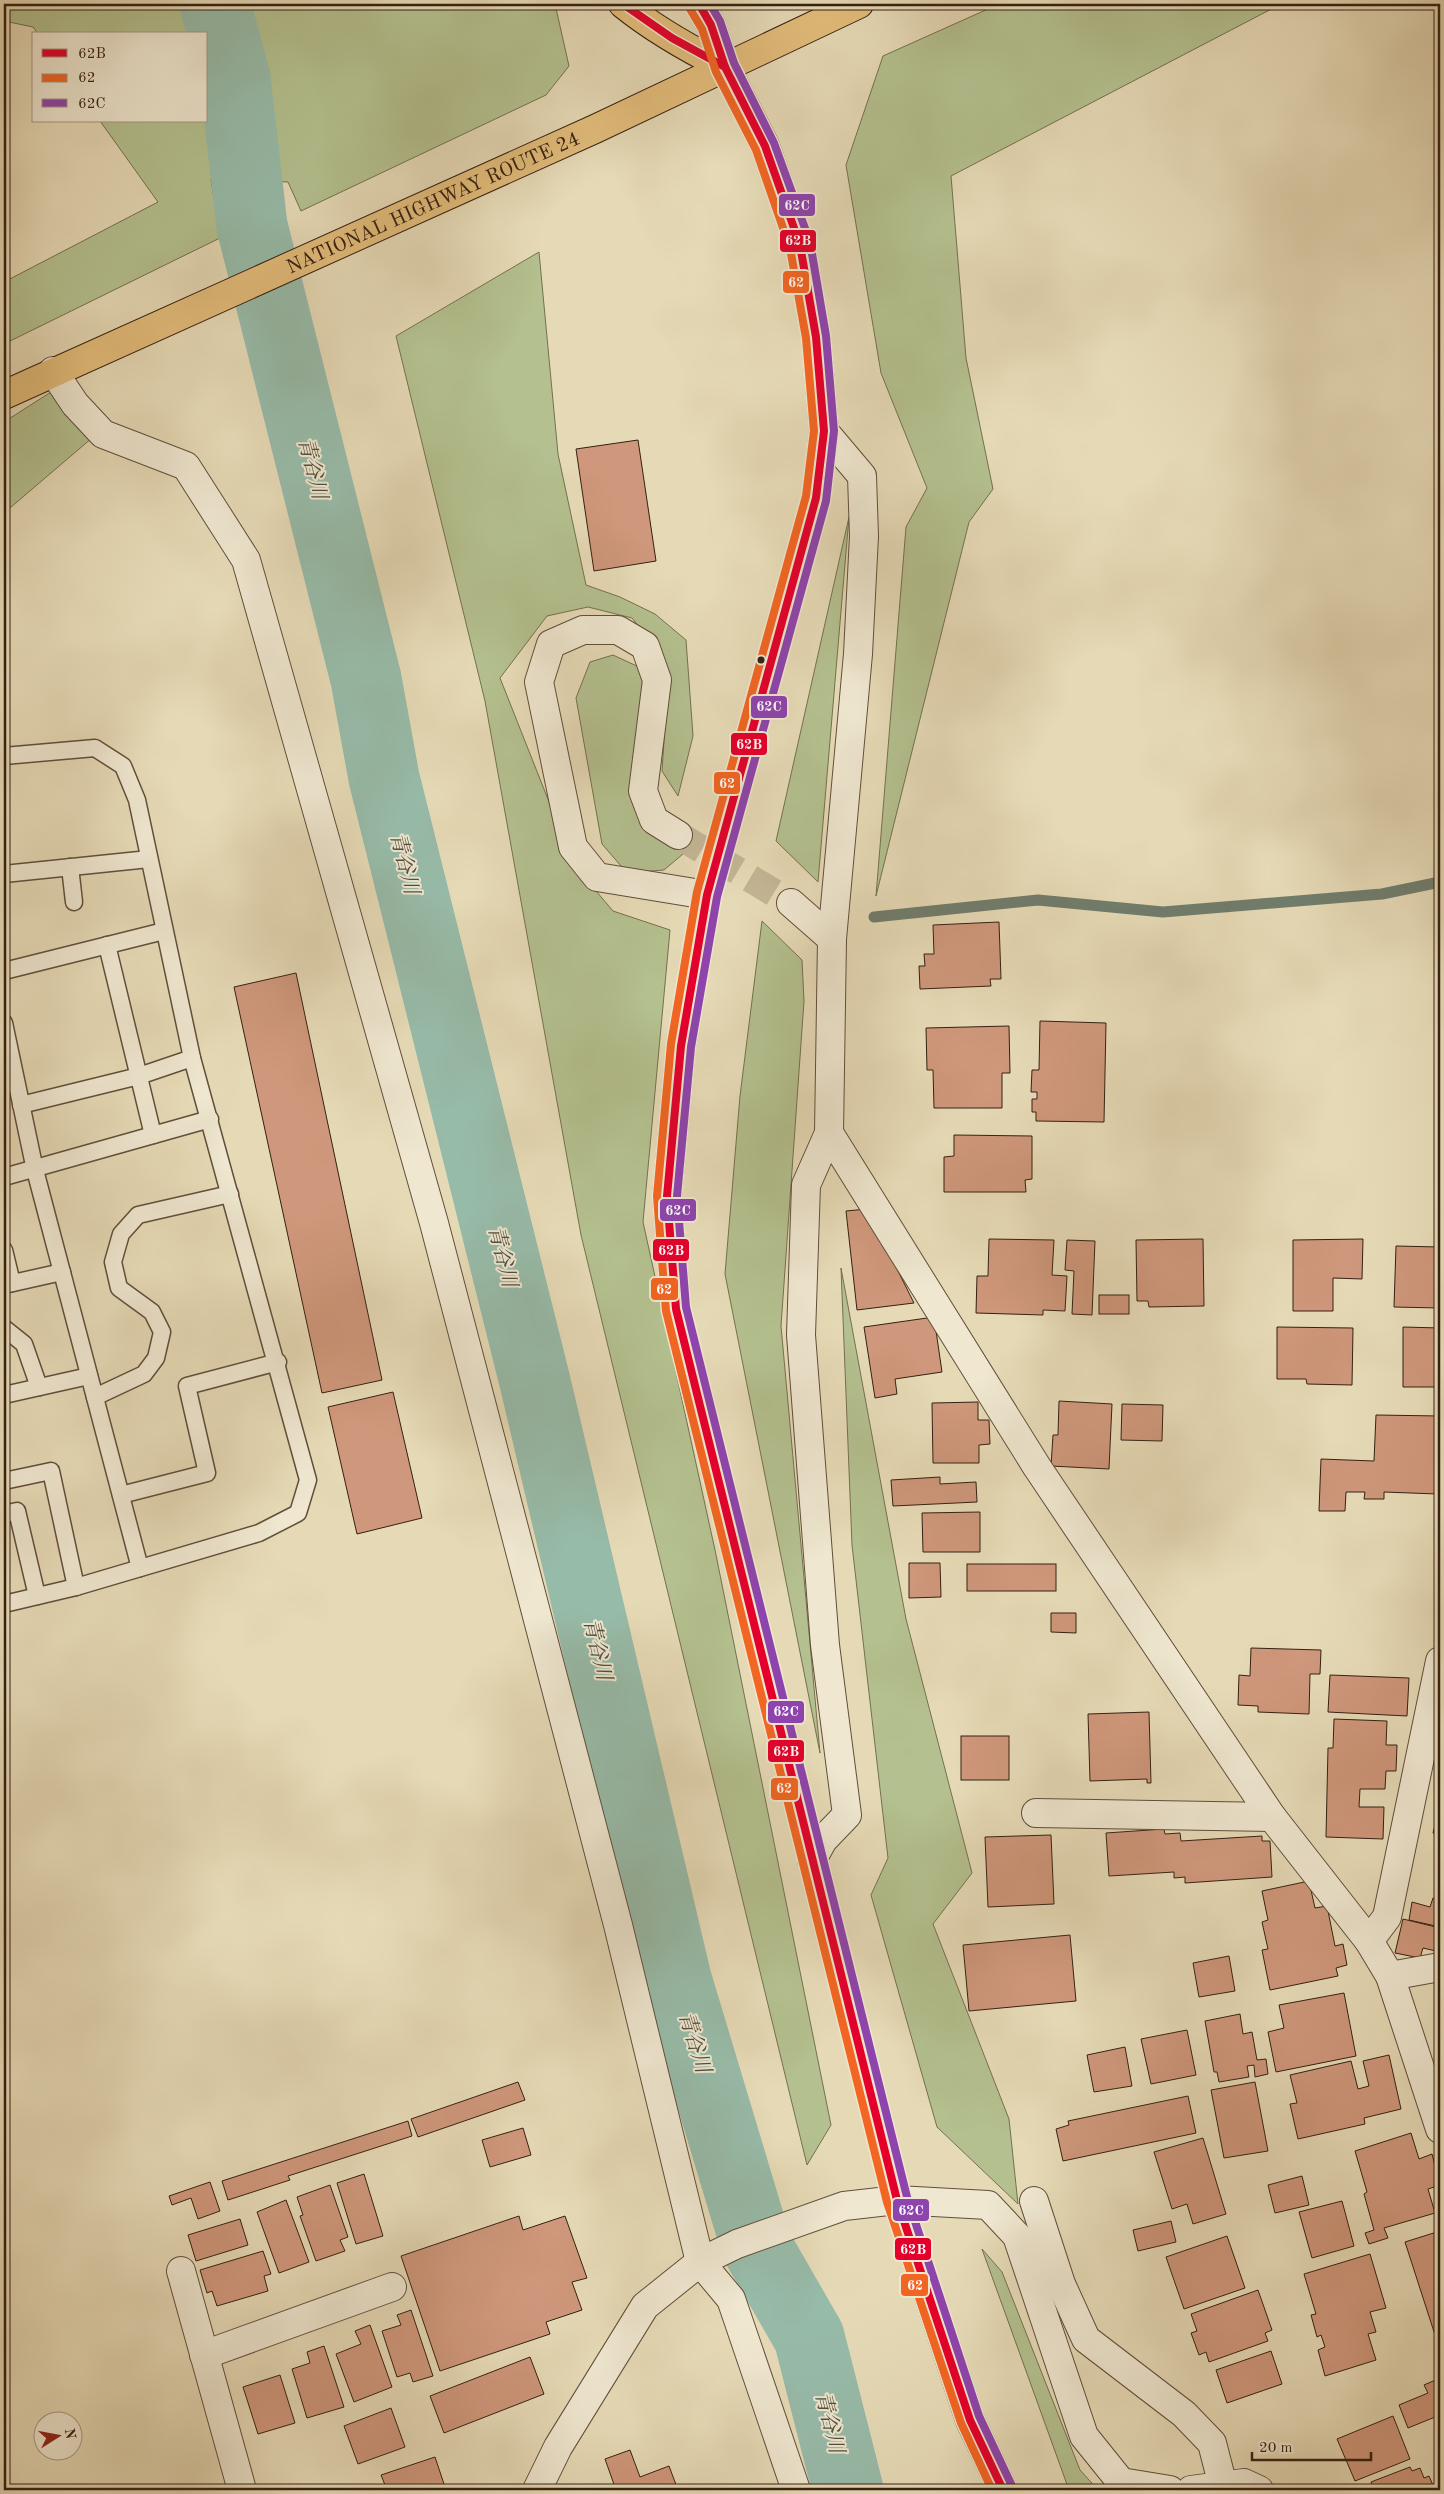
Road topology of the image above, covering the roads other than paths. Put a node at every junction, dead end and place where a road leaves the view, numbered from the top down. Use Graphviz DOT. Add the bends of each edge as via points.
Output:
graph roads {
  1 [pos="699,4"];
  2 [pos="858,4"];
  3 [pos="633,12"];
  4 [pos="725,68"];
  5 [pos="54,371"];
  6 [pos="4,395"];
  7 [pos="824,431"];
  8 [pos="4,756"];
  9 [pos="678,835"];
  10 [pos="149,859"];
  11 [pos="70,867"];
  12 [pos="4,874"];
  13 [pos="707,895"];
  14 [pos="74,902"];
  15 [pos="791,902"];
  16 [pos="164,931"];
  17 [pos="832,939"];
  18 [pos="107,945"];
  19 [pos="4,972"];
  20 [pos="4,1023"];
  21 [pos="192,1058"];
  22 [pos="139,1076"];
  23 [pos="21,1105"];
  24 [pos="210,1119"];
  25 [pos="829,1133"];
  26 [pos="153,1135"];
  27 [pos="35,1170"];
  28 [pos="4,1177"];
  29 [pos="230,1194"];
  30 [pos="4,1250"];
  31 [pos="62,1272"];
  32 [pos="8,1284"];
  33 [pos="4,1328"];
  34 [pos="278,1362"];
  35 [pos="89,1376"];
  36 [pos="39,1387"];
  37 [pos="4,1395"];
  38 [pos="95,1397"];
  39 [pos="4,1481"];
  40 [pos="121,1495"];
  41 [pos="4,1514"];
  42 [pos="140,1568"];
  43 [pos="76,1587"];
  44 [pos="37,1596"];
  45 [pos="4,1604"];
  46 [pos="1440,1661"];
  47 [pos="1036,1813"];
  48 [pos="1272,1817"];
  49 [pos="812,1860"];
  50 [pos="1369,1941"];
  51 [pos="1440,1968"];
  52 [pos="1390,1976"];
  53 [pos="1440,2129"];
  54 [pos="897,2200"];
  55 [pos="1034,2201"];
  56 [pos="700,2262"];
  57 [pos="181,2271"];
  58 [pos="392,2287"];
  59 [pos="204,2355"];
  60 [pos="1223,2486"];
  61 [pos="242,2490"];
  62 [pos="537,2490"];
  63 [pos="796,2490"];
  64 [pos="1003,2490"];
  65 [pos="1170,2490"];
  66 [pos="1191,2490"];
  67 [pos="1258,2490"];
  1 -- 4 [label="highway" via="711,25"];
  2 -- 4 [label="highway, NATIONAL HIGHWAY ROUTE 24"];
  3 -- 4 [label="highway" via="685,48"];
  4 -- 5 [label="highway, NATIONAL HIGHWAY ROUTE 24"];
  4 -- 7 [label="highway" via="765,146 800,245 816,337"];
  5 -- 6 [label="highway, NATIONAL HIGHWAY ROUTE 24"];
  5 -- 56 [label="street" via="75,404 103,434 186,466 246,560 434,1223 618,1925"];
  7 -- 13 [label="highway" via="816,498"];
  7 -- 17 [label="street" via="862,476 864,536 858,654"];
  8 -- 10 [label="lane" via="95,748 123,766 137,800"];
  9 -- 13 [label="street" via="654,820 643,791 658,680 645,646 618,630 583,630 551,644 539,682 573,847 597,877"];
  10 -- 11 [label="lane"];
  10 -- 16 [label="lane"];
  11 -- 12 [label="lane"];
  11 -- 14 [label="lane"];
  13 -- 49 [label="highway" via="681,1046 667,1196 676,1309"];
  15 -- 17 [label="street"];
  16 -- 18 [label="lane"];
  16 -- 21 [label="lane"];
  17 -- 25 [label="street"];
  18 -- 19 [label="lane"];
  18 -- 22 [label="lane"];
  20 -- 23 [label="lane"];
  21 -- 22 [label="lane"];
  21 -- 24 [label="lane"];
  22 -- 23 [label="lane"];
  22 -- 26 [label="lane"];
  23 -- 27 [label="lane"];
  24 -- 26 [label="lane"];
  24 -- 29 [label="lane"];
  25 -- 48 [label="street" via="1037,1467"];
  25 -- 49 [label="street" via="806,1185 801,1335 825,1645 847,1814 823,1840"];
  26 -- 27 [label="lane"];
  27 -- 28 [label="lane"];
  27 -- 31 [label="lane"];
  29 -- 34 [label="lane"];
  29 -- 38 [label="lane" via="138,1215 121,1234 113,1262 119,1288 152,1312 162,1332 156,1358 144,1374"];
  30 -- 32 [label="lane"];
  31 -- 32 [label="lane"];
  31 -- 35 [label="lane"];
  33 -- 36 [label="lane" via="24,1344"];
  34 -- 40 [label="lane" via="187,1386 207,1473"];
  34 -- 42 [label="lane" via="308,1480 298,1513 259,1533"];
  35 -- 36 [label="lane"];
  35 -- 38 [label="lane"];
  36 -- 37 [label="lane"];
  38 -- 40 [label="lane"];
  39 -- 43 [label="lane" via="51,1471"];
  40 -- 42 [label="lane"];
  41 -- 44 [label="lane" via="17,1511"];
  42 -- 43 [label="lane"];
  43 -- 44 [label="lane"];
  44 -- 45 [label="lane"];
  46 -- 50 [label="street" via="1388,1917"];
  47 -- 48 [label="street"];
  48 -- 50 [label="street"];
  49 -- 54 [label="highway"];
  50 -- 52 [label="street"];
  51 -- 52 [label="street"];
  52 -- 53 [label="street"];
  54 -- 56 [label="street" via="844,2206 737,2244"];
  54 -- 64 [label="highway" via="970,2420"];
  54 -- 65 [label="street" via="988,2205 1017,2236 1084,2436 1121,2482"];
  55 -- 60 [label="street" via="1061,2284 1086,2339 1184,2414 1212,2443"];
  56 -- 62 [label="street" via="645,2306 558,2447"];
  56 -- 63 [label="street" via="731,2299"];
  57 -- 59 [label="street"];
  58 -- 59 [label="street"];
  59 -- 61 [label="street"];
  60 -- 66 [label="street"];
  60 -- 67 [label="street" via="1244,2483"];
}
